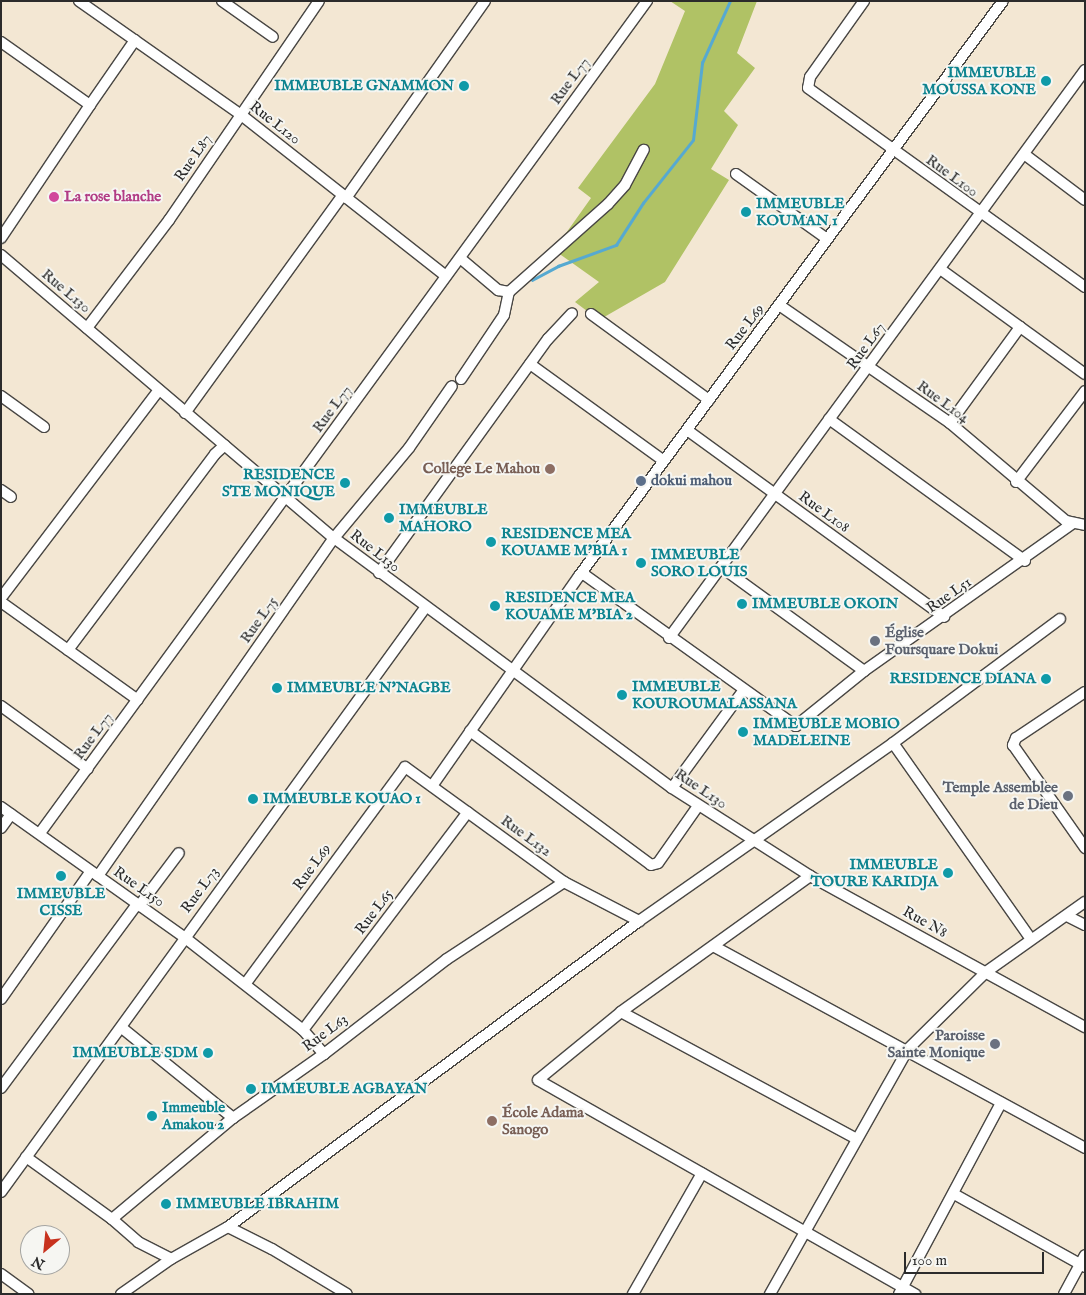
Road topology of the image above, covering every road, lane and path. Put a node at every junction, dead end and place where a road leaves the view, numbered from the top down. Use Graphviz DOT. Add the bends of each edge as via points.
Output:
graph roads {
  1 [pos="79,1"];
  2 [pos="320,1"];
  3 [pos="485,1"];
  4 [pos="647,1"];
  5 [pos="864,1"];
  6 [pos="1003,1"];
  7 [pos="229,3"];
  8 [pos="273,37"];
  9 [pos="135,40"];
  10 [pos="1,42"];
  11 [pos="1085,70"];
  12 [pos="90,105"];
  13 [pos="240,114"];
  14 [pos="644,150"];
  15 [pos="892,150"];
  16 [pos="1024,154"];
  17 [pos="736,174"];
  18 [pos="344,197"];
  19 [pos="1085,200"];
  20 [pos="980,214"];
  21 [pos="1,238"];
  22 [pos="827,239"];
  23 [pos="1,256"];
  24 [pos="460,258"];
  25 [pos="940,269"];
  26 [pos="446,276"];
  27 [pos="1085,287"];
  28 [pos="510,292"];
  29 [pos="779,305"];
  30 [pos="572,313"];
  31 [pos="591,314"];
  32 [pos="1020,327"];
  33 [pos="87,328"];
  34 [pos="530,364"];
  35 [pos="868,368"];
  36 [pos="1085,374"];
  37 [pos="461,379"];
  38 [pos="452,386"];
  39 [pos="159,390"];
  40 [pos="1085,391"];
  41 [pos="1,396"];
  42 [pos="709,400"];
  43 [pos="185,413"];
  44 [pos="829,419"];
  45 [pos="950,424"];
  46 [pos="44,427"];
  47 [pos="687,430"];
  48 [pos="225,446"];
  49 [pos="664,461"];
  50 [pos="1016,482"];
  51 [pos="1,490"];
  52 [pos="774,494"];
  53 [pos="11,497"];
  54 [pos="285,498"];
  55 [pos="1073,523"];
  56 [pos="1085,525"];
  57 [pos="334,538"];
  58 [pos="1025,561"];
  59 [pos="721,567"];
  60 [pos="379,573"];
  61 [pos="582,573"];
  62 [pos="1,600"];
  63 [pos="425,608"];
  64 [pos="944,617"];
  65 [pos="1060,618"];
  66 [pos="669,638"];
  67 [pos="68,650"];
  68 [pos="512,671"];
  69 [pos="864,672"];
  70 [pos="743,691"];
  71 [pos="1085,692"];
  72 [pos="138,700"];
  73 [pos="1,706"];
  74 [pos="470,731"];
  75 [pos="893,743"];
  76 [pos="88,769"];
  77 [pos="402,769"];
  78 [pos="432,786"];
  79 [pos="672,788"];
  80 [pos="698,806"];
  81 [pos="1,807"];
  82 [pos="468,812"];
  83 [pos="11,814"];
  84 [pos="1,828"];
  85 [pos="40,834"];
  86 [pos="752,841"];
  87 [pos="1085,848"];
  88 [pos="179,853"];
  89 [pos="95,874"];
  90 [pos="810,876"];
  91 [pos="564,882"];
  92 [pos="1085,902"];
  93 [pos="138,905"];
  94 [pos="1066,916"];
  95 [pos="639,921"];
  96 [pos="1085,926"];
  97 [pos="184,937"];
  98 [pos="1030,938"];
  99 [pos="715,947"];
  100 [pos="986,972"];
  101 [pos="246,984"];
  102 [pos="1,999"];
  103 [pos="621,1012"];
  104 [pos="1085,1027"];
  105 [pos="122,1028"];
  106 [pos="303,1030"];
  107 [pos="908,1049"];
  108 [pos="324,1054"];
  109 [pos="1,1088"];
  110 [pos="1001,1103"];
  111 [pos="233,1118"];
  112 [pos="855,1138"];
  113 [pos="1085,1148"];
  114 [pos="26,1157"];
  115 [pos="702,1173"];
  116 [pos="1,1192"];
  117 [pos="954,1194"];
  118 [pos="112,1219"];
  119 [pos="228,1227"];
  120 [pos="802,1233"];
  121 [pos="171,1259"];
  122 [pos="1083,1262"];
  123 [pos="1,1274"];
  124 [pos="900,1290"];
  125 [pos="134,1292"];
  126 [pos="29,1294"];
  127 [pos="121,1294"];
  128 [pos="347,1294"];
  129 [pos="633,1294"];
  130 [pos="770,1294"];
  131 [pos="915,1294"];
  132 [pos="1064,1294"];
  1 -- 9 [label="street, Rue L120"];
  2 -- 13 [label="street, Rue L87"];
  3 -- 18 [label="street"];
  4 -- 24 [label="street, Rue L77"];
  5 -- 15 [label="street, Rue L100" via="806,85"];
  6 -- 15 [label="street, Rue L69"];
  7 -- 8 [label="street"];
  9 -- 12 [label="street"];
  9 -- 13 [label="street, Rue L120"];
  10 -- 12 [label="street"];
  11 -- 16 [label="street, Rue L67"];
  12 -- 21 [label="street"];
  13 -- 18 [label="street, Rue L120"];
  13 -- 33 [label="street, Rue L87" via="169,220"];
  14 -- 28 [label="street" via="625,185 608,204"];
  15 -- 20 [label="street, Rue L100"];
  15 -- 22 [label="street, Rue L69"];
  16 -- 19 [label="street"];
  16 -- 20 [label="street, Rue L67"];
  17 -- 22 [label="street"];
  18 -- 26 [label="street, Rue L120"];
  18 -- 43 [label="street"];
  20 -- 25 [label="street, Rue L67"];
  20 -- 27 [label="street, Rue L100"];
  22 -- 29 [label="street, Rue L69"];
  23 -- 33 [label="street, Rue L130"];
  24 -- 26 [label="street, Rue L77"];
  24 -- 28 [label="street" via="498,290"];
  25 -- 32 [label="street"];
  25 -- 35 [label="street, Rue L67"];
  26 -- 54 [label="street, Rue L77"];
  28 -- 37 [label="street" via="504,315"];
  29 -- 35 [label="street, Rue L104"];
  29 -- 42 [label="street, Rue L69"];
  30 -- 34 [label="street"];
  31 -- 42 [label="street"];
  32 -- 36 [label="street"];
  32 -- 45 [label="street"];
  33 -- 39 [label="street, Rue L130"];
  34 -- 49 [label="street"];
  34 -- 60 [label="street"];
  35 -- 44 [label="street, Rue L67"];
  35 -- 45 [label="street, Rue L104"];
  38 -- 57 [label="street, Rue L75" via="409,448"];
  39 -- 43 [label="street, Rue L130"];
  39 -- 62 [label="street"];
  40 -- 50 [label="street"];
  41 -- 46 [label="street"];
  42 -- 47 [label="street, Rue L69"];
  43 -- 48 [label="street, Rue L130"];
  44 -- 52 [label="street, Rue L67"];
  44 -- 58 [label="street"];
  45 -- 50 [label="street, Rue L104"];
  47 -- 49 [label="street, Rue L69"];
  47 -- 52 [label="street, Rue L108"];
  48 -- 54 [label="street, Rue L130"];
  48 -- 67 [label="street" via="215,454"];
  49 -- 61 [label="street, Rue L69"];
  50 -- 55 [label="street, Rue L104"];
  51 -- 53 [label="street"];
  52 -- 59 [label="street, Rue L67"];
  52 -- 64 [label="street, Rue L108"];
  54 -- 57 [label="street, Rue L130"];
  54 -- 72 [label="street, Rue L77"];
  55 -- 56 [label="street, Rue L104"];
  55 -- 58 [label="street, Rue L51"];
  57 -- 60 [label="street, Rue L130"];
  57 -- 89 [label="street, Rue L75"];
  58 -- 64 [label="street, Rue L51"];
  59 -- 66 [label="street, Rue L67"];
  59 -- 69 [label="street"];
  60 -- 63 [label="street, Rue L130"];
  61 -- 66 [label="street"];
  61 -- 68 [label="street, Rue L69"];
  62 -- 67 [label="street"];
  63 -- 68 [label="street, Rue L130"];
  63 -- 97 [label="street, Rue L73"];
  64 -- 69 [label="street, Rue L51"];
  65 -- 75 [label="street"];
  66 -- 70 [label="street"];
  67 -- 72 [label="street"];
  68 -- 74 [label="street, Rue L69"];
  68 -- 79 [label="street, Rue L130"];
  69 -- 70 [label="street, Rue L51" via="793,726"];
  70 -- 79 [label="street"];
  71 -- 87 [label="street" via="1016,738 1014,745"];
  72 -- 76 [label="street, Rue L77"];
  73 -- 76 [label="street"];
  74 -- 78 [label="street, Rue L69"];
  74 -- 80 [label="street" via="651,865 658,863"];
  75 -- 86 [label="street"];
  75 -- 98 [label="street"];
  76 -- 85 [label="street, Rue L77"];
  77 -- 78 [label="street, Rue L132" via="408,768"];
  77 -- 101 [label="street, Rue L69"];
  78 -- 82 [label="street, Rue L132"];
  79 -- 80 [label="street, Rue L130"];
  80 -- 86 [label="street, Rue L130"];
  81 -- 83 [label="street, Rue L150"];
  82 -- 91 [label="street, Rue L132"];
  82 -- 106 [label="street, Rue L65"];
  83 -- 84 [label="street"];
  83 -- 85 [label="street, Rue L150"];
  85 -- 89 [label="street, Rue L150"];
  86 -- 90 [label="street, Rue N8"];
  86 -- 95 [label="street"];
  88 -- 93 [label="street"];
  89 -- 93 [label="street, Rue L150"];
  89 -- 102 [label="street, Rue L75"];
  90 -- 99 [label="street"];
  90 -- 100 [label="street, Rue N8"];
  91 -- 95 [label="street, Rue L132"];
  91 -- 108 [label="street, Rue L63" via="447,959"];
  92 -- 94 [label="street"];
  93 -- 97 [label="street, Rue L150"];
  93 -- 109 [label="street"];
  94 -- 96 [label="street"];
  94 -- 98 [label="street"];
  95 -- 119 [label="street"];
  97 -- 101 [label="street, Rue L150"];
  97 -- 105 [label="street, Rue L73"];
  98 -- 100 [label="street"];
  99 -- 103 [label="street"];
  99 -- 107 [label="street"];
  100 -- 104 [label="street, Rue N8"];
  100 -- 107 [label="street"];
  101 -- 106 [label="street, Rue L150"];
  103 -- 112 [label="street"];
  103 -- 115 [label="street" via="538,1080"];
  105 -- 111 [label="street"];
  105 -- 114 [label="street, Rue L73"];
  106 -- 108 [label="street, Rue L150"];
  107 -- 110 [label="street"];
  107 -- 112 [label="street"];
  108 -- 111 [label="street, Rue L63"];
  110 -- 113 [label="street"];
  110 -- 117 [label="street"];
  111 -- 118 [label="street, Rue L63"];
  112 -- 120 [label="street"];
  114 -- 116 [label="street, Rue L73"];
  114 -- 118 [label="street"];
  115 -- 120 [label="street"];
  115 -- 129 [label="street"];
  117 -- 122 [label="street"];
  117 -- 124 [label="street"];
  118 -- 121 [label="street" via="138,1242"];
  119 -- 121 [label="street"];
  119 -- 128 [label="street"];
  120 -- 124 [label="street"];
  120 -- 130 [label="street"];
  121 -- 125 [label="street"];
  122 -- 132 [label="street"];
  123 -- 126 [label="street"];
  124 -- 131 [label="street"];
  125 -- 127 [label="street"];
}
